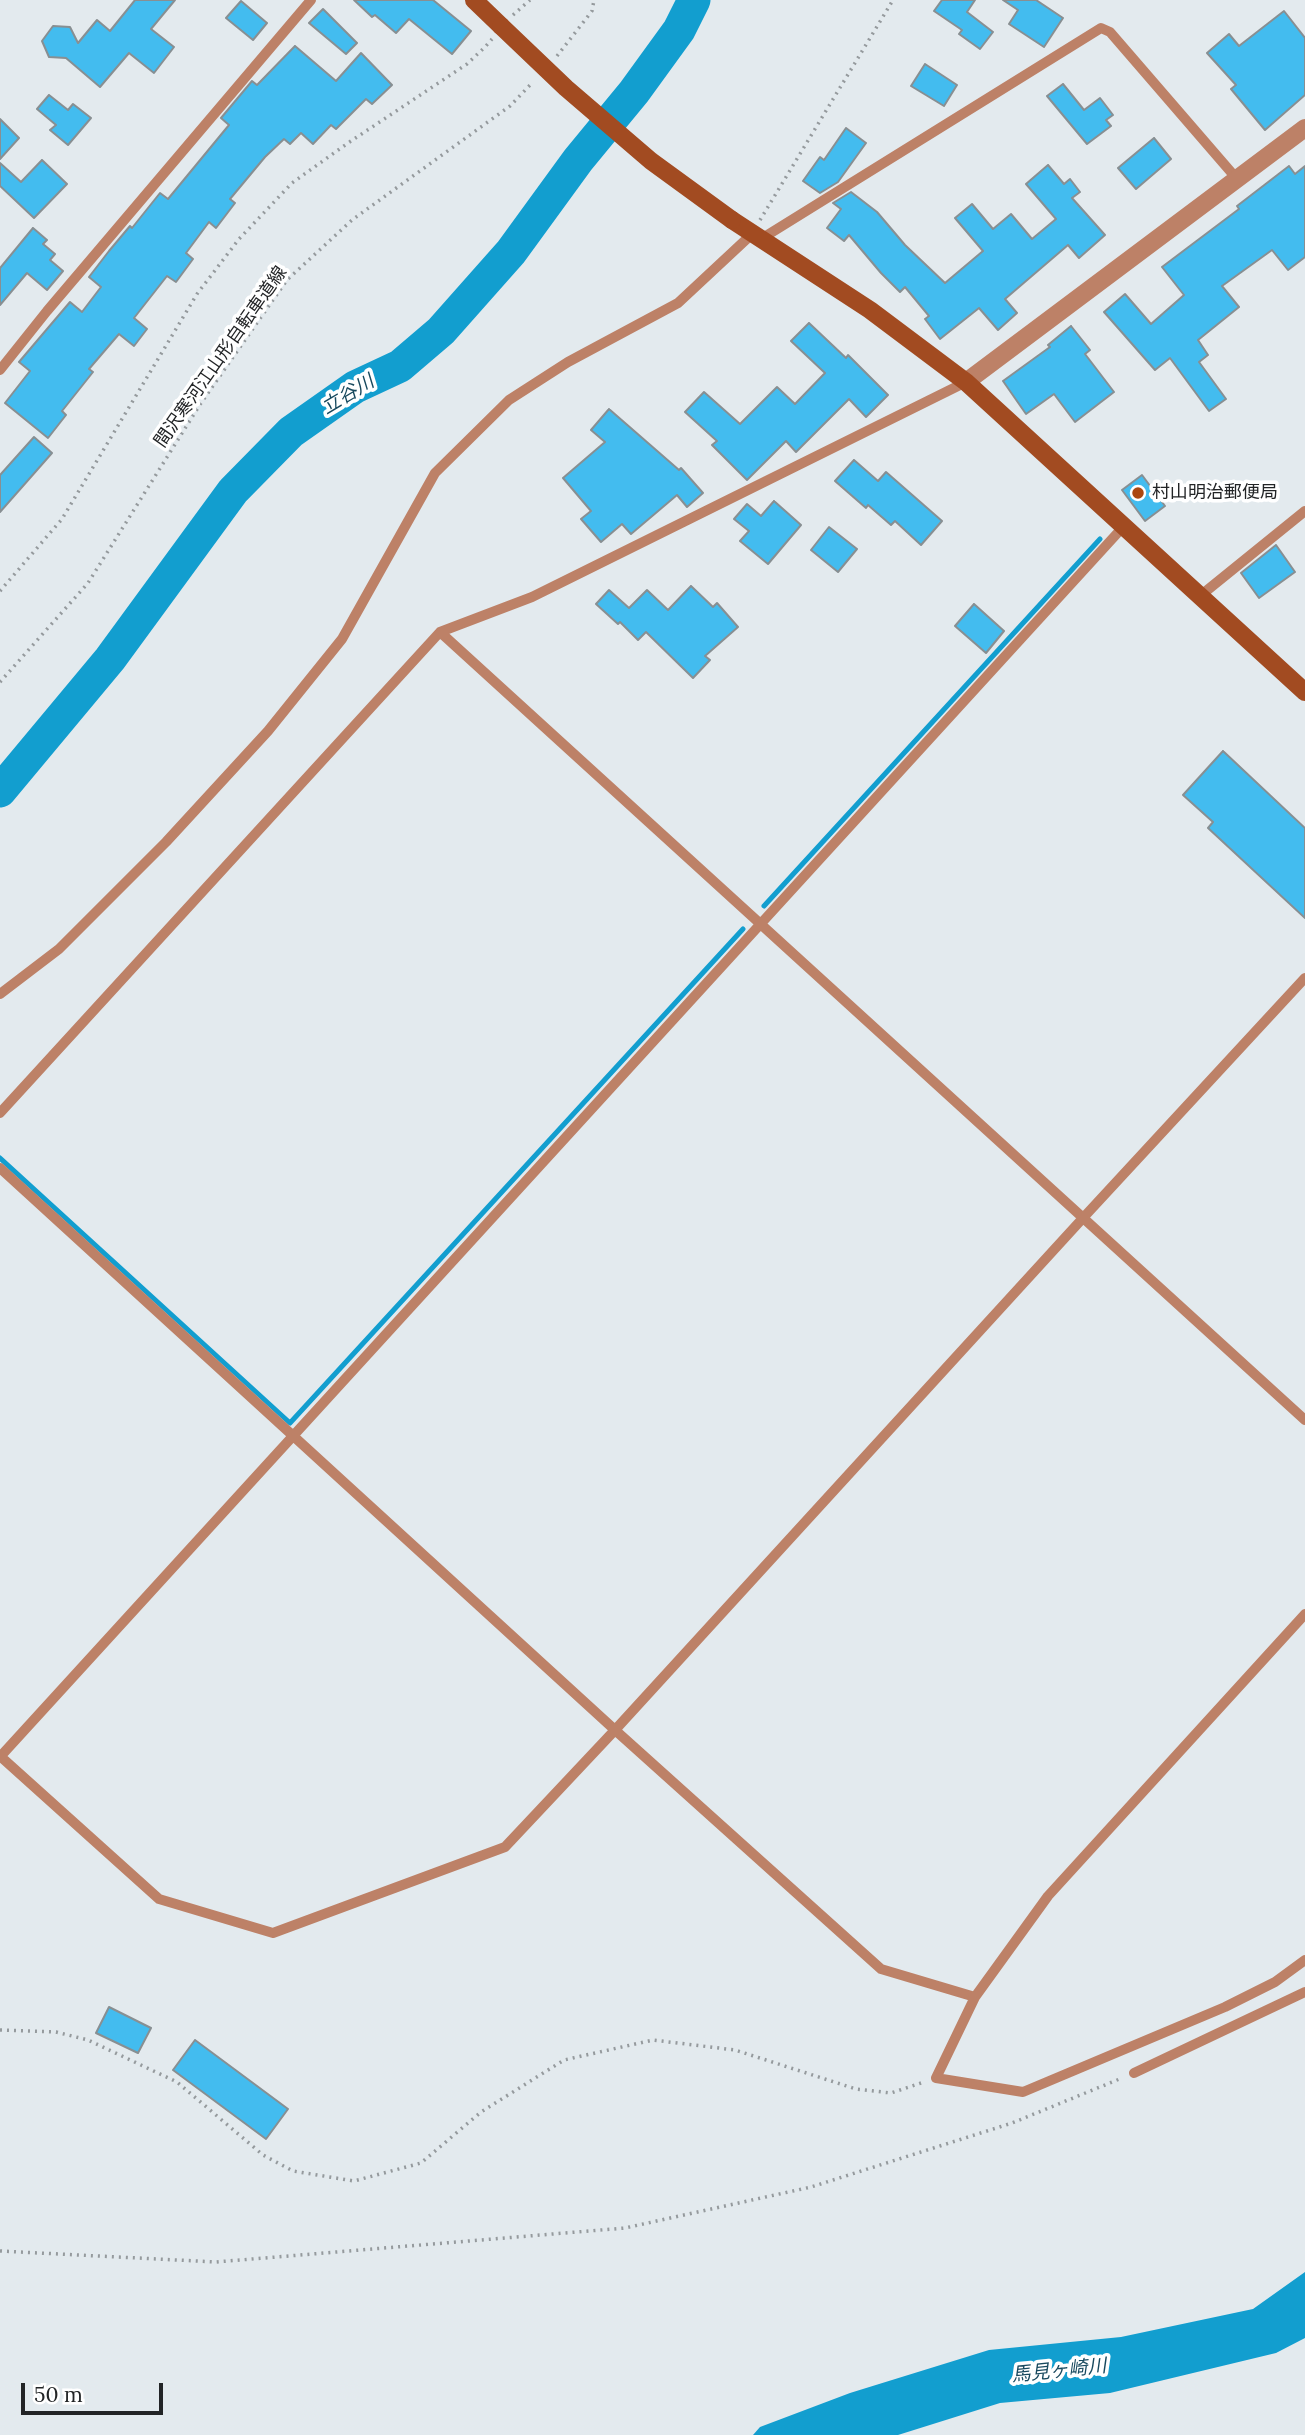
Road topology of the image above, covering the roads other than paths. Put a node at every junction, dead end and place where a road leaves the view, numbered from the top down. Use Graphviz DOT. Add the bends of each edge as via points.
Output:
graph roads {
  1 [pos="311,0"];
  2 [pos="474,0"];
  3 [pos="1305,128"];
  4 [pos="1237,180"];
  5 [pos="756,237"];
  6 [pos="0,370"];
  7 [pos="966,382"];
  8 [pos="1305,511"];
  9 [pos="1123,527"];
  10 [pos="1200,596"];
  11 [pos="440,632"];
  12 [pos="1305,692"];
  13 [pos="762,925"];
  14 [pos="1305,978"];
  15 [pos="0,994"];
  16 [pos="0,1113"];
  17 [pos="0,1168"];
  18 [pos="1083,1218"];
  19 [pos="1305,1420"];
  20 [pos="293,1437"];
  21 [pos="1305,1614"];
  22 [pos="615,1730"];
  23 [pos="0,1756"];
  24 [pos="1305,1960"];
  25 [pos="1305,1992"];
  26 [pos="975,1997"];
  27 [pos="1134,2073"];
  1 -- 6 [label="lane"];
  2 -- 5 [label="street, bridge" via="651,161"];
  3 -- 4 [label="street"];
  4 -- 5 [label="lane" via="1110,32 1101,28"];
  4 -- 7 [label="street"];
  5 -- 7 [label="street" via="870,310"];
  5 -- 15 [label="lane" via="678,303 568,362 509,400 435,473 342,639 268,731 59,949"];
  7 -- 9 [label="street"];
  7 -- 11 [label="lane" via="532,597"];
  8 -- 10 [label="lane"];
  9 -- 10 [label="street"];
  9 -- 13 [label="lane"];
  10 -- 12 [label="street"];
  11 -- 13 [label="lane"];
  11 -- 16 [label="lane"];
  13 -- 18 [label="lane"];
  13 -- 20 [label="lane"];
  14 -- 18 [label="lane"];
  17 -- 20 [label="lane"];
  18 -- 19 [label="lane"];
  18 -- 22 [label="lane"];
  20 -- 22 [label="lane"];
  20 -- 23 [label="lane"];
  21 -- 26 [label="lane" via="1048,1896"];
  22 -- 23 [label="lane" via="505,1847 273,1933 159,1899"];
  22 -- 26 [label="lane" via="881,1969"];
  24 -- 26 [label="lane" via="1275,1982 1225,2007 1023,2092 936,2078"];
  25 -- 27 [label="lane"];
}
